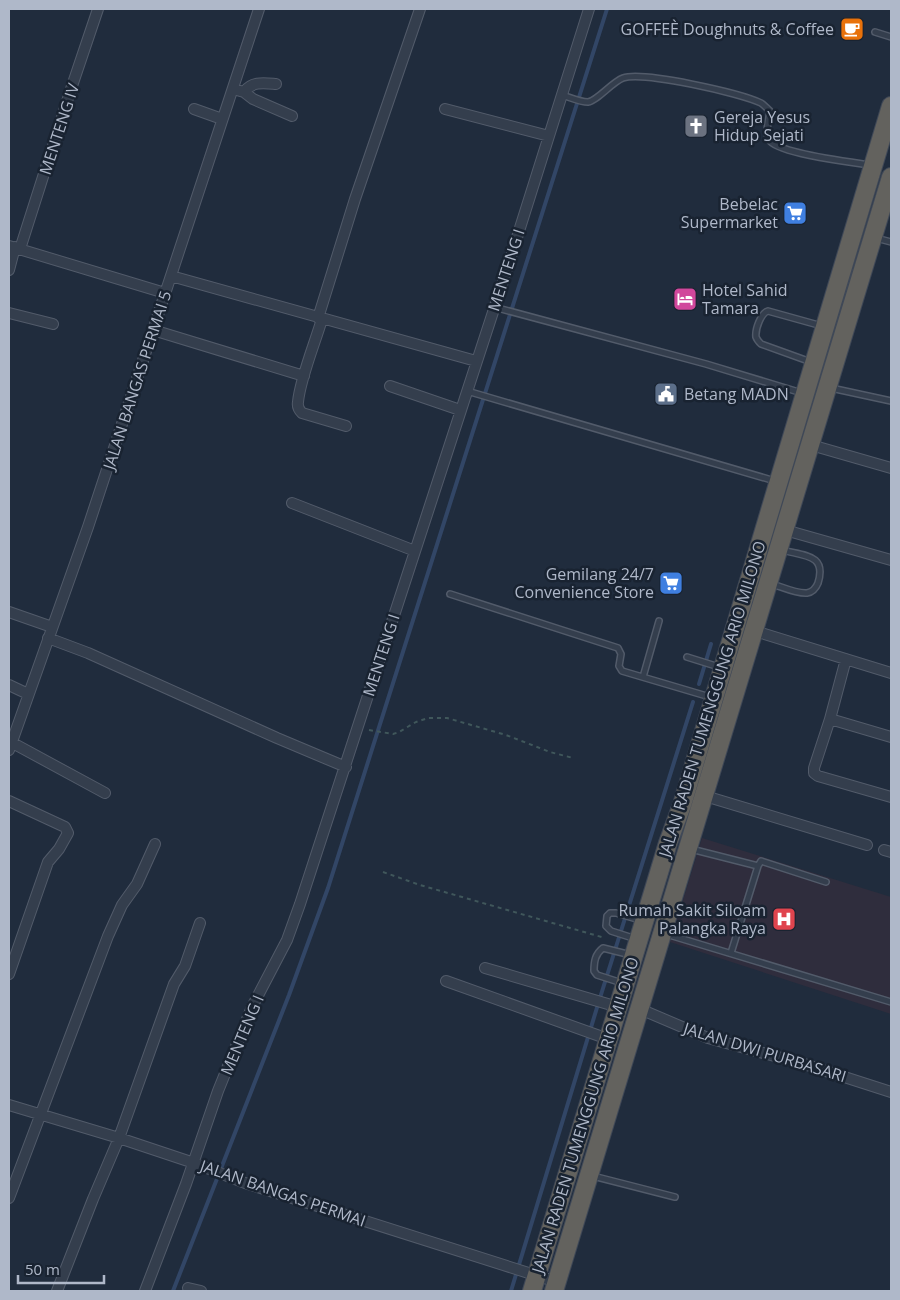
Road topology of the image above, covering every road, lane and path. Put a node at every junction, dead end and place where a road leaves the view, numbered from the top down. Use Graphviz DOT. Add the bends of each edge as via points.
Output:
graph roads {
  1 [pos="98,9"];
  2 [pos="259,9"];
  3 [pos="420,9"];
  4 [pos="589,9"];
  5 [pos="875,32"];
  6 [pos="891,36"];
  7 [pos="276,84"];
  8 [pos="233,90"];
  9 [pos="244,92"];
  10 [pos="562,96"];
  11 [pos="891,106"];
  12 [pos="194,109"];
  13 [pos="445,109"];
  14 [pos="292,116"];
  15 [pos="222,119"];
  16 [pos="549,136"];
  17 [pos="872,169"];
  18 [pos="891,177"];
  19 [pos="873,237"];
  20 [pos="891,242"];
  21 [pos="15,247"];
  22 [pos="9,270"];
  23 [pos="171,276"];
  24 [pos="165,293"];
  25 [pos="499,309"];
  26 [pos="9,313"];
  27 [pos="320,318"];
  28 [pos="53,324"];
  29 [pos="825,327"];
  30 [pos="153,330"];
  31 [pos="476,361"];
  32 [pos="814,363"];
  33 [pos="304,376"];
  34 [pos="390,386"];
  35 [pos="828,388"];
  36 [pos="466,391"];
  37 [pos="805,393"];
  38 [pos="891,401"];
  39 [pos="460,410"];
  40 [pos="346,426"];
  41 [pos="811,445"];
  42 [pos="891,468"];
  43 [pos="778,481"];
  44 [pos="292,503"];
  45 [pos="785,530"];
  46 [pos="779,549"];
  47 [pos="415,551"];
  48 [pos="891,560"];
  49 [pos="769,583"];
  50 [pos="450,594"];
  51 [pos="9,612"];
  52 [pos="659,621"];
  53 [pos="52,627"];
  54 [pos="755,631"];
  55 [pos="48,638"];
  56 [pos="687,657"];
  57 [pos="846,659"];
  58 [pos="722,667"];
  59 [pos="891,673"];
  60 [pos="642,677"];
  61 [pos="9,685"];
  62 [pos="28,694"];
  63 [pos="713,698"];
  64 [pos="830,719"];
  65 [pos="370,731"];
  66 [pos="891,737"];
  67 [pos="10,744"];
  68 [pos="573,758"];
  69 [pos="346,767"];
  70 [pos="105,794"];
  71 [pos="705,796"];
  72 [pos="891,797"];
  73 [pos="9,801"];
  74 [pos="668,842"];
  75 [pos="155,844"];
  76 [pos="867,845"];
  77 [pos="688,849"];
  78 [pos="758,866"];
  79 [pos="383,872"];
  80 [pos="826,882"];
  81 [pos="644,921"];
  82 [pos="200,923"];
  83 [pos="664,933"];
  84 [pos="609,939"];
  85 [pos="636,948"];
  86 [pos="731,953"];
  87 [pos="485,968"];
  88 [pos="9,974"];
  89 [pos="446,981"];
  90 [pos="625,984"];
  91 [pos="891,1002"];
  92 [pos="618,1007"];
  93 [pos="640,1009"];
  94 [pos="608,1039"];
  95 [pos="891,1092"];
  96 [pos="9,1105"];
  97 [pos="42,1115"];
  98 [pos="119,1138"];
  99 [pos="194,1163"];
  100 [pos="590,1175"];
  101 [pos="675,1197"];
  102 [pos="9,1198"];
  103 [pos="530,1280"];
  104 [pos="188,1288"];
  105 [pos="556,1289"];
  106 [pos="57,1291"];
  107 [pos="145,1291"];
  108 [pos="201,1291"];
  1 -- 21 [label="street, MENTENG IV"];
  2 -- 8 [label="street, JALAN BANGAS PERMAI 5"];
  3 -- 27 [label="street" via="355,199"];
  4 -- 10 [label="street, MENTENG I"];
  5 -- 6 [label="lane"];
  7 -- 9 [label="street" via="253,84"];
  8 -- 9 [label="street"];
  8 -- 15 [label="street, JALAN BANGAS PERMAI 5"];
  9 -- 14 [label="street"];
  10 -- 16 [label="street, MENTENG I"];
  10 -- 17 [label="lane" via="588,102 622,78 645,76 720,90 763,104 770,111 767,134 770,141 782,148"];
  11 -- 17 [label="highway, JALAN RADEN TUMENGGUNG ARIO MILONO"];
  12 -- 15 [label="street"];
  13 -- 16 [label="street"];
  15 -- 23 [label="street, JALAN BANGAS PERMAI 5"];
  16 -- 25 [label="street, MENTENG I"];
  17 -- 18 [label="street"];
  17 -- 29 [label="highway, JALAN RADEN TUMENGGUNG ARIO MILONO"];
  18 -- 19 [label="highway, JALAN RADEN TUMENGGUNG ARIO MILONO"];
  19 -- 20 [label="lane"];
  19 -- 35 [label="highway, JALAN RADEN TUMENGGUNG ARIO MILONO"];
  21 -- 22 [label="street, MENTENG IV"];
  21 -- 24 [label="street"];
  23 -- 24 [label="street, JALAN BANGAS PERMAI 5"];
  23 -- 27 [label="street"];
  24 -- 30 [label="street, JALAN BANGAS PERMAI 5"];
  25 -- 31 [label="street, MENTENG I"];
  25 -- 37 [label="lane"];
  26 -- 28 [label="street"];
  27 -- 31 [label="street"];
  27 -- 33 [label="street"];
  29 -- 32 [label="highway, JALAN RADEN TUMENGGUNG ARIO MILONO"];
  29 -- 32 [label="lane" via="768,310 761,315 756,335 761,344"];
  30 -- 33 [label="street"];
  30 -- 53 [label="street, JALAN BANGAS PERMAI 5"];
  31 -- 36 [label="street, MENTENG I"];
  32 -- 37 [label="highway, JALAN RADEN TUMENGGUNG ARIO MILONO"];
  33 -- 40 [label="street" via="298,409"];
  34 -- 39 [label="street"];
  35 -- 38 [label="lane"];
  35 -- 41 [label="highway, JALAN RADEN TUMENGGUNG ARIO MILONO"];
  36 -- 39 [label="street, MENTENG I"];
  36 -- 43 [label="lane"];
  37 -- 43 [label="highway, JALAN RADEN TUMENGGUNG ARIO MILONO"];
  39 -- 47 [label="street, MENTENG I"];
  41 -- 42 [label="street"];
  41 -- 45 [label="highway, JALAN RADEN TUMENGGUNG ARIO MILONO"];
  43 -- 58 [label="highway, JALAN RADEN TUMENGGUNG ARIO MILONO"];
  44 -- 47 [label="street"];
  45 -- 46 [label="highway, JALAN RADEN TUMENGGUNG ARIO MILONO"];
  45 -- 48 [label="street"];
  46 -- 49 [label="highway, JALAN RADEN TUMENGGUNG ARIO MILONO"];
  46 -- 49 [label="lane" via="812,558 818,562 820,574 816,587 805,593"];
  47 -- 69 [label="street, MENTENG I"];
  49 -- 54 [label="highway, JALAN RADEN TUMENGGUNG ARIO MILONO"];
  50 -- 60 [label="lane" via="618,648 622,654 619,666 622,671"];
  51 -- 53 [label="street"];
  52 -- 60 [label="lane"];
  53 -- 55 [label="street, JALAN BANGAS PERMAI 5"];
  54 -- 57 [label="street"];
  54 -- 71 [label="highway, JALAN RADEN TUMENGGUNG ARIO MILONO"];
  55 -- 62 [label="street, JALAN BANGAS PERMAI 5"];
  55 -- 69 [label="street"];
  56 -- 58 [label="lane"];
  57 -- 59 [label="street"];
  57 -- 64 [label="street"];
  58 -- 63 [label="highway, JALAN RADEN TUMENGGUNG ARIO MILONO"];
  60 -- 63 [label="lane"];
  61 -- 62 [label="street"];
  62 -- 67 [label="street, JALAN BANGAS PERMAI 5"];
  63 -- 74 [label="highway, JALAN RADEN TUMENGGUNG ARIO MILONO"];
  64 -- 66 [label="street"];
  64 -- 72 [label="street" via="814,773"];
  65 -- 68 [label="path" via="384,734 399,732 422,720 447,718"];
  67 -- 70 [label="street"];
  69 -- 99 [label="street, MENTENG I" via="290,933 252,1007 218,1091"];
  71 -- 76 [label="street"];
  71 -- 77 [label="highway, JALAN RADEN TUMENGGUNG ARIO MILONO"];
  73 -- 88 [label="street" via="65,828 68,833 48,862"];
  74 -- 77 [label="highway"];
  74 -- 81 [label="highway, JALAN RADEN TUMENGGUNG ARIO MILONO"];
  75 -- 97 [label="street" via="108,936"];
  77 -- 78 [label="lane"];
  77 -- 83 [label="highway, JALAN RADEN TUMENGGUNG ARIO MILONO"];
  78 -- 80 [label="lane" via="764,861"];
  78 -- 86 [label="lane"];
  79 -- 84 [label="path"];
  81 -- 85 [label="highway, JALAN RADEN TUMENGGUNG ARIO MILONO"];
  81 -- 85 [label="lane" via="610,913 605,921 611,931"];
  82 -- 98 [label="street" via="187,962 172,989"];
  83 -- 86 [label="lane"];
  83 -- 93 [label="highway, JALAN RADEN TUMENGGUNG ARIO MILONO"];
  85 -- 90 [label="highway, JALAN RADEN TUMENGGUNG ARIO MILONO"];
  85 -- 90 [label="lane" via="603,948 594,963 597,975"];
  86 -- 91 [label="lane"];
  87 -- 92 [label="street"];
  89 -- 94 [label="street"];
  90 -- 92 [label="highway, JALAN RADEN TUMENGGUNG ARIO MILONO"];
  92 -- 94 [label="highway, JALAN RADEN TUMENGGUNG ARIO MILONO"];
  93 -- 95 [label="street, JALAN DWI PURBASARI" via="708,1038"];
  93 -- 100 [label="highway, JALAN RADEN TUMENGGUNG ARIO MILONO"];
  94 -- 103 [label="highway, JALAN RADEN TUMENGGUNG ARIO MILONO"];
  96 -- 97 [label="street, JALAN BANGAS PERMAI"];
  97 -- 98 [label="street, JALAN BANGAS PERMAI"];
  97 -- 102 [label="street"];
  98 -- 99 [label="street, JALAN BANGAS PERMAI"];
  98 -- 106 [label="street"];
  99 -- 103 [label="street, JALAN BANGAS PERMAI" via="512,1268"];
  99 -- 107 [label="street, MENTENG I"];
  100 -- 101 [label="lane"];
  100 -- 105 [label="highway, JALAN RADEN TUMENGGUNG ARIO MILONO"];
  103 -- 105 [label="street, JALAN BANGAS PERMAI"];
  104 -- 108 [label="street"];
}
